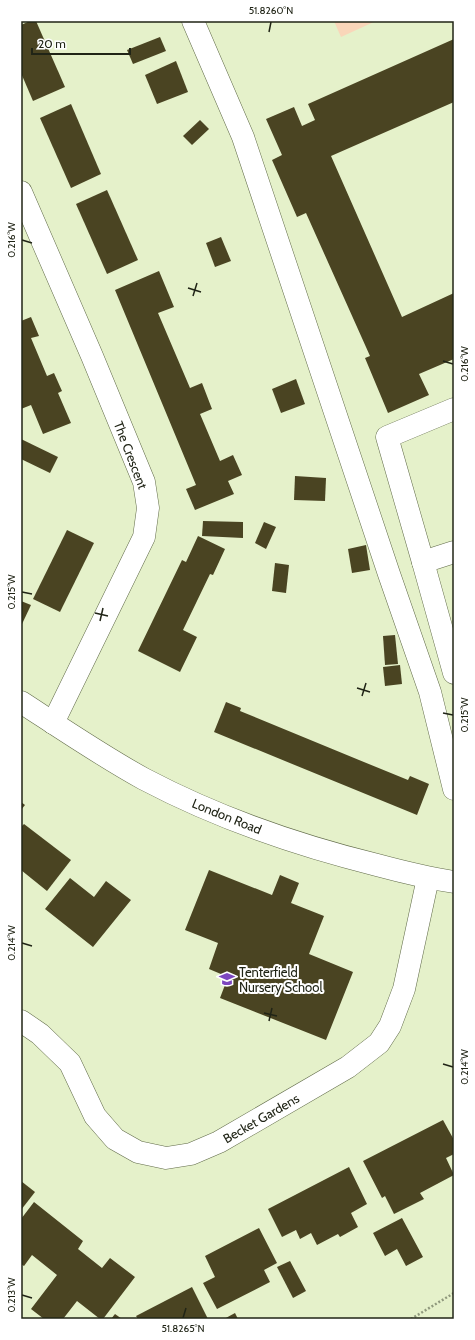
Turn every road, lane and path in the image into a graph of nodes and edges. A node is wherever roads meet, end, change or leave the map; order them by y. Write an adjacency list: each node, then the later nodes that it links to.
1 (193, 21): 9 (street)
2 (23, 202): 8 (street, The Crescent)
3 (454, 409): 5 (street)
4 (454, 552): 5 (street)
5 (423, 562): 6 (street)
6 (454, 673)
7 (21, 702): 8 (street, London Road)
8 (53, 723): 10 (street, London Road)
9 (454, 789)
10 (428, 878): 11 (street, London Road); 12 (street, Becket Gardens)
11 (454, 882)
12 (21, 1021)
13 (454, 1293): 14 (path)
14 (411, 1319)

